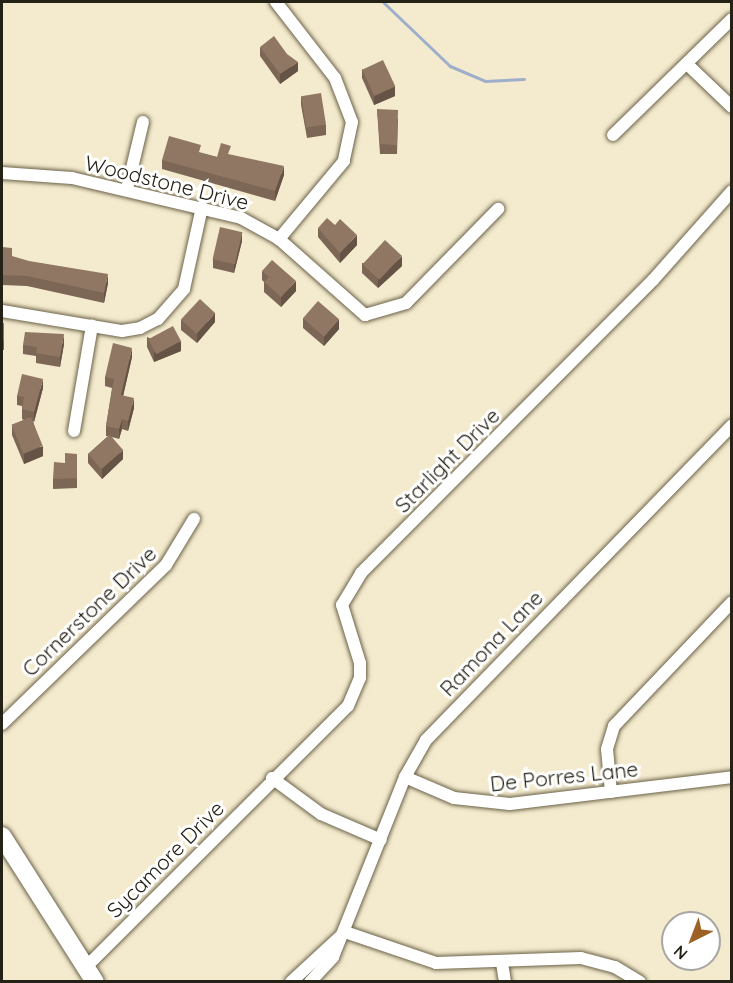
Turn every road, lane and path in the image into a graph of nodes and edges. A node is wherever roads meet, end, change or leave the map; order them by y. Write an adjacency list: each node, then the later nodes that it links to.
1 (276, 2): 12 (street)
2 (732, 19): 3 (street)
3 (687, 64): 4 (street); 6 (street)
4 (732, 107)
5 (142, 122): 8 (street)
6 (613, 135)
7 (2, 173): 8 (street, Woodstone Drive)
8 (127, 189): 10 (street, Woodstone Drive)
9 (732, 191): 22 (street, Starlight Drive)
10 (202, 207): 12 (street, Woodstone Drive); 14 (street)
11 (498, 209): 12 (street, Woodstone Drive)
12 (279, 239)
13 (2, 311): 14 (street)
14 (92, 326): 16 (street)
15 (732, 425): 20 (street, Ramona Lane)
16 (74, 431)
17 (194, 519): 19 (street, Cornerstone Drive)
18 (732, 602): 23 (street)
19 (2, 724)
20 (405, 777): 23 (street, De Porres Lane); 25 (street, Ramona Lane)
21 (732, 777): 23 (street, De Porres Lane)
22 (272, 778): 25 (street); 28 (street, Sycamore Drive)
23 (610, 792)
24 (2, 836): 28 (main road)
25 (381, 840): 26 (street, Ramona Lane)
26 (345, 932): 27 (street); 29 (street, Ramona Lane); 30 (street, Ramona Lane)
27 (502, 963): 31 (street); 32 (street)
28 (91, 974)
29 (295, 977): 30 (street)
30 (310, 981)
31 (505, 981)
32 (640, 981)

